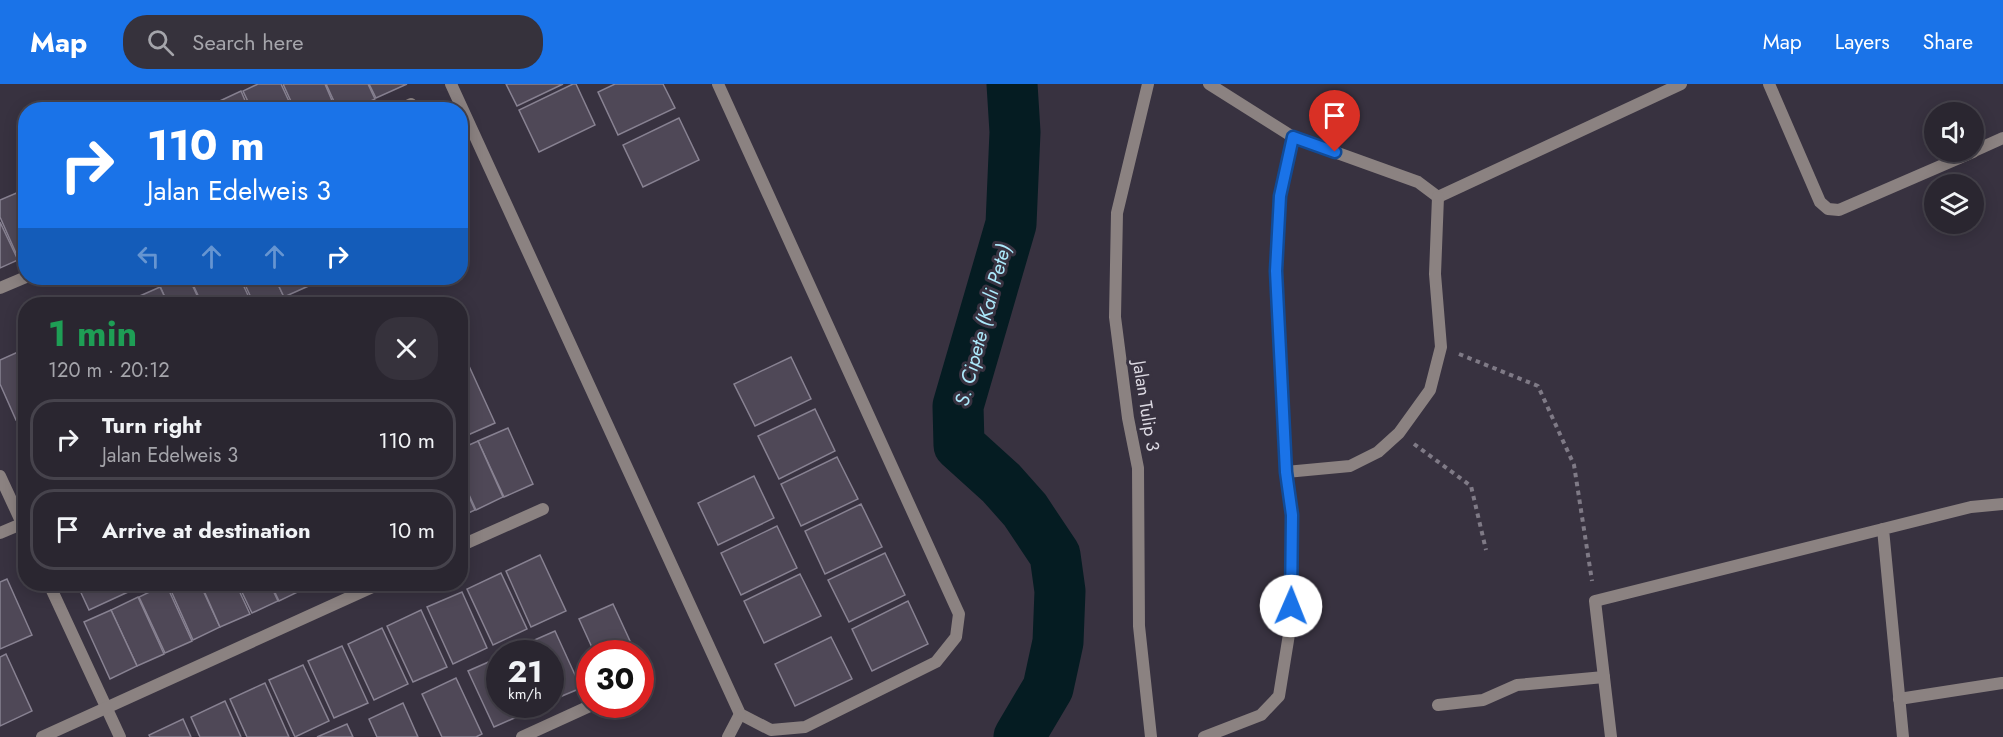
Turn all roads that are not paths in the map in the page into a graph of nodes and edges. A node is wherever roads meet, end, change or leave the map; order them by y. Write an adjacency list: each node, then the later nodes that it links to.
1 (451, 84): 7 (street)
2 (718, 84): 33 (street)
3 (1148, 84): 38 (street, Jalan Tulip 3)
4 (1209, 84): 9 (street)
5 (1681, 84): 13 (street)
6 (1769, 84): 12 (street)
7 (459, 102)
8 (468, 121): 33 (street)
9 (1293, 137): 13 (street); 16 (street)
10 (2003, 138): 11 (street)
11 (1984, 146)
12 (1948, 162)
13 (1438, 197): 16 (street)
14 (18, 280): 15 (street)
15 (0, 288)
16 (1286, 472): 39 (street)
17 (0, 476): 20 (street)
18 (2003, 504): 22 (street)
19 (543, 509): 24 (street)
20 (18, 514)
21 (18, 528): 23 (street)
22 (1883, 529): 27 (street); 29 (street)
23 (0, 533)
24 (468, 542)
25 (52, 591): 31 (street)
26 (364, 591): 31 (street)
27 (1604, 677): 30 (street); 40 (street)
28 (2002, 683): 29 (street)
29 (1899, 699): 41 (street)
30 (1438, 705)
31 (106, 708): 34 (street); 35 (street)
32 (576, 712): 36 (street)
33 (740, 714): 37 (street)
34 (42, 737)
35 (120, 737)
36 (522, 737)
37 (728, 737)
38 (1152, 737)
39 (1204, 737)
40 (1611, 737)
41 (1903, 737)

